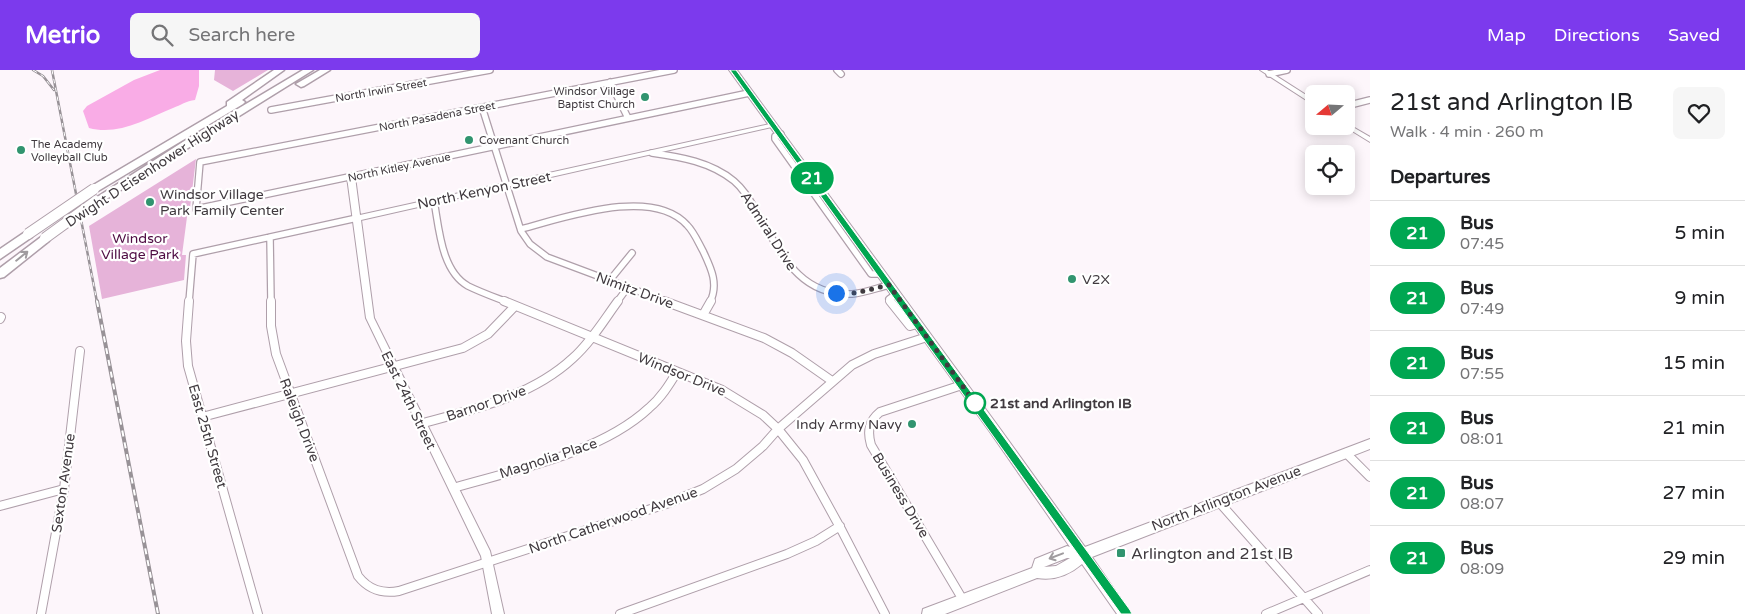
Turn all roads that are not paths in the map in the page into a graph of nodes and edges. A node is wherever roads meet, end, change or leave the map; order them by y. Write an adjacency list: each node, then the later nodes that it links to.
1 (280, 70): 20 (highway)
2 (294, 70): 20 (highway, Dwight D Eisenhower Highway)
3 (309, 70): 28 (highway, Dwight D Eisenhower Highway)
4 (326, 70): 28 (highway)
5 (490, 70): 10 (street, North Irwin Street)
6 (674, 70): 12 (street, North Pasadena Street)
7 (733, 70): 13 (main road)
8 (1263, 70): 11 (street)
9 (1287, 70): 11 (street)
10 (471, 72): 18 (street, North Irwin Street)
11 (1269, 74): 14 (street)
12 (611, 84): 17 (street, North Pasadena Street); 19 (street)
13 (749, 92): 19 (street, North Kitley Avenue); 21 (main road)
14 (1305, 97)
15 (1370, 100): 16 (street)
16 (1355, 104)
17 (482, 108): 24 (street, Nimitz Drive); 30 (street, North Pasadena Street)
18 (271, 110)
19 (628, 118): 24 (street, North Kitley Avenue)
20 (204, 123): 36 (highway, Dwight D Eisenhower Highway, bridge)
21 (774, 125): 25 (street, North Kenyon Street); 39 (main road)
22 (1355, 131): 23 (street)
23 (1370, 140)
24 (495, 147): 26 (street, North Kitley Avenue); 27 (street, Nimitz Drive)
25 (652, 153): 27 (street, North Kenyon Street); 39 (street, Admiral Drive)
26 (352, 176): 30 (street, North Kitley Avenue); 31 (street, East 24th Street)
27 (507, 185): 29 (street, North Kenyon Street); 32 (street, Nimitz Drive)
28 (121, 186): 37 (highway, Dwight D Eisenhower Highway, one-way to 28, bridge)
29 (434, 201): 31 (street, North Kenyon Street); 41 (street, Windsor Drive)
30 (196, 209)
31 (357, 218): 33 (street, North Kenyon Street); 46 (street, East 24th Street)
32 (521, 229): 38 (street, Nimitz Drive); 42 (street)
33 (270, 238): 35 (street, North Kenyon Street); 50 (street, Raleigh Drive)
34 (632, 253): 38 (street)
35 (193, 254): 51 (street, East 25th Street)
36 (0, 256)
37 (0, 274)
38 (610, 280): 40 (street, Nimitz Drive)
39 (889, 285): 44 (main road)
40 (628, 287): 42 (street, Nimitz Drive); 43 (street, Barnor Drive)
41 (514, 306): 43 (street, Windsor Drive); 46 (street)
42 (703, 315): 48 (street, Nimitz Drive)
43 (591, 337): 47 (street, Windsor Drive); 52 (street, Barnor Drive)
44 (927, 337): 48 (street, North Catherwood Avenue); 49 (main road)
45 (80, 351): 58 (street, Sexton Avenue)
46 (392, 366): 50 (street); 52 (street, East 24th Street)
47 (677, 372): 53 (street, Windsor Drive); 57 (street, Magnolia Place)
48 (832, 381): 53 (street, North Catherwood Avenue)
49 (962, 385): 62 (main road); 67 (street, Business Drive)
50 (290, 393): 51 (street); 65 (street, Raleigh Drive)
51 (202, 417): 69 (street, East 25th Street)
52 (420, 424): 57 (street, East 24th Street)
53 (778, 429): 61 (street, Windsor Drive); 63 (street, North Catherwood Avenue)
54 (1370, 444): 55 (main road, North Arlington Avenue)
55 (1346, 453): 56 (street); 59 (main road, North Arlington Avenue)
56 (1370, 477)
57 (453, 488): 63 (street, East 24th Street)
58 (64, 489): 60 (street); 68 (street, Sexton Avenue)
59 (1219, 502): 62 (main road, North Arlington Avenue); 66 (street)
60 (0, 506)
61 (840, 526): 71 (street); 72 (street, Windsor Drive)
62 (1083, 554): 67 (main road, North Arlington Avenue); 74 (main road)
63 (487, 562): 65 (street, North Catherwood Avenue); 70 (street, East 24th Street)
64 (1370, 570): 66 (street)
65 (374, 590)
66 (1304, 598): 75 (street); 76 (street)
67 (963, 600): 73 (main road, North Arlington Avenue)
68 (41, 614)
69 (258, 614)
70 (498, 614)
71 (620, 614)
72 (885, 614)
73 (928, 614)
74 (1125, 614)
75 (1266, 614)
76 (1318, 614)

